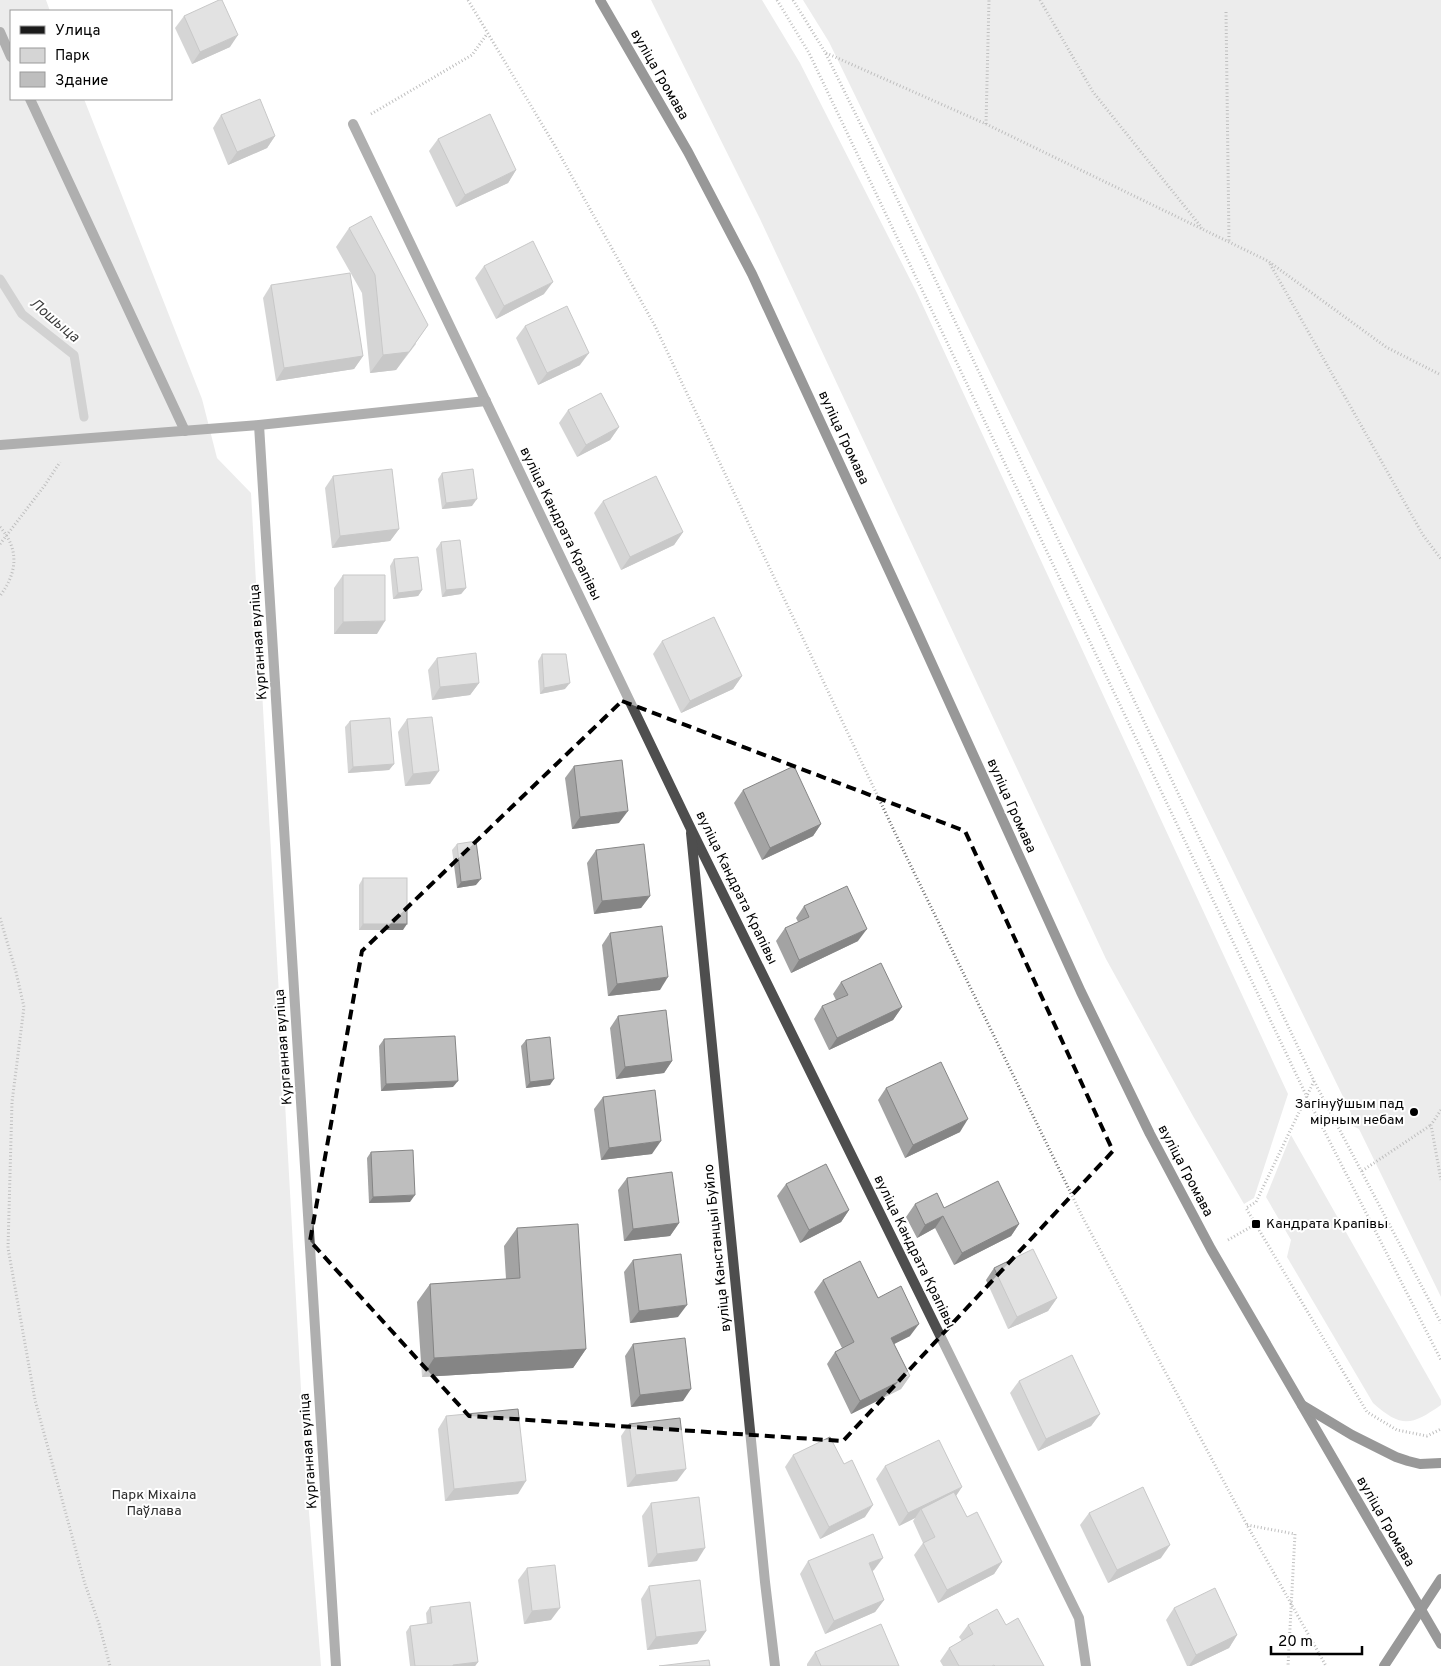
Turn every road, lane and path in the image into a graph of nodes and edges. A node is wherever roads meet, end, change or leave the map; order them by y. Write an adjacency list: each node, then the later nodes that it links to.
1 (468, 0): 9 (path)
2 (600, 0): 38 (main road, вуліца Громава)
3 (777, 0): 32 (path)
4 (793, 0): 10 (path)
5 (989, 0): 14 (path)
6 (1040, 0): 15 (path)
7 (1226, 12): 16 (path)
8 (0, 32): 11 (street)
9 (487, 34): 13 (path); 44 (path)
10 (824, 52): 14 (path); 31 (path)
11 (10, 55)
12 (30, 100): 21 (street)
13 (354, 124): 19 (street, вуліца Кандрата Крапівы)
14 (986, 124): 15 (path)
15 (1203, 228): 16 (path)
16 (1229, 242): 17 (path)
17 (1268, 262): 18 (path); 27 (path)
18 (1441, 375)
19 (486, 401): 20 (street); 29 (street, вуліца Кандрата Крапівы)
20 (259, 425): 21 (street); 50 (street, Курганная вуліца)
21 (184, 431): 22 (street)
22 (64, 440): 23 (street); 25 (path)
23 (0, 445)
24 (0, 527): 25 (path)
25 (7, 535): 26 (path); 28 (path)
26 (0, 544)
27 (1441, 559)
28 (0, 596)
29 (690, 827): 51 (street, вуліца Канстанцыі Буйло); 52 (street, вуліца Кандрата Крапівы)
30 (0, 918): 49 (path)
31 (1314, 1081): 32 (path); 35 (path)
32 (1307, 1097): 37 (path); 40 (path)
33 (1441, 1110): 34 (path)
34 (1431, 1125): 35 (path); 36 (path)
35 (1362, 1171): 39 (path)
36 (1441, 1180)
37 (1256, 1224): 38 (path); 42 (path)
38 (1211, 1249): 41 (main road, вуліца Громава)
39 (1441, 1323)
40 (1441, 1360)
41 (1301, 1404): 43 (main road); 47 (main road, вуліца Громава)
42 (1441, 1429)
43 (1441, 1463)
44 (1247, 1525): 46 (path); 46 (path)
45 (1441, 1579): 47 (main road)
46 (1292, 1602): 53 (path); 54 (path)
47 (1421, 1611): 48 (main road, вуліца Громава); 55 (main road)
48 (1441, 1644)
49 (110, 1666)
50 (336, 1666)
51 (775, 1666)
52 (1086, 1666)
53 (1288, 1666)
54 (1326, 1666)
55 (1384, 1666)

